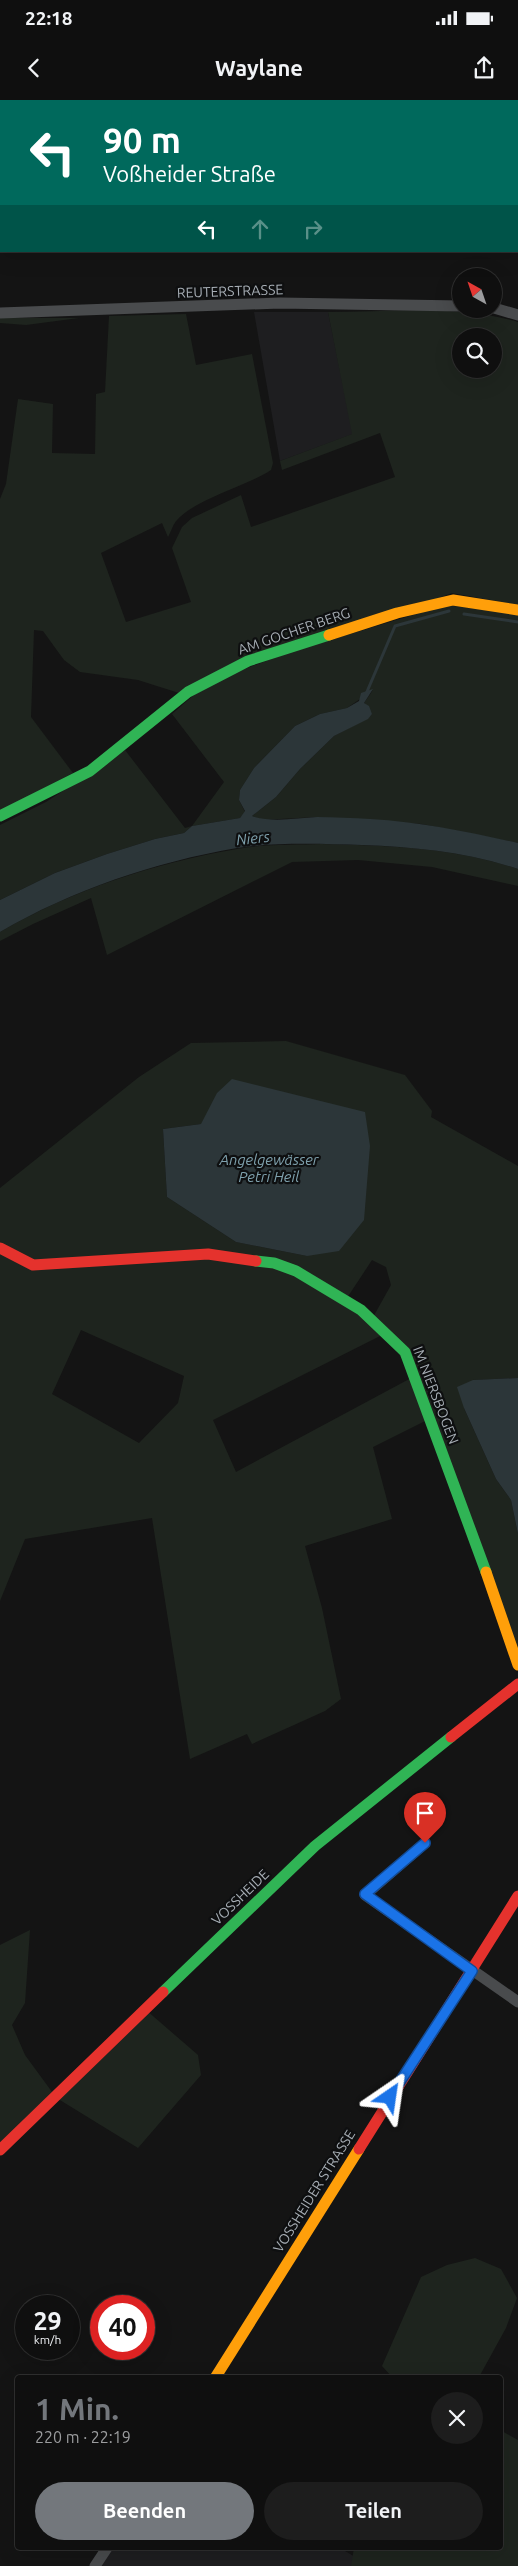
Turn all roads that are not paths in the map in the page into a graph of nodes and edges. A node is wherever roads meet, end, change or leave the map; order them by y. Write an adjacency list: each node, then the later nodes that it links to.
1 (452, 306): 3 (street, REUTERSTRASSE)
2 (502, 310): 4 (street)
3 (0, 313)
4 (518, 315)
5 (518, 610): 6 (street, AM GOCHER BERG)
6 (0, 816)
7 (0, 1248): 8 (street, IM NIERSBOGEN)
8 (518, 1665)
9 (518, 1684): 14 (street, VOSSHEIDE)
10 (425, 1843): 12 (street)
11 (518, 1896): 12 (street, VOSSHEIDER STRASSE)
12 (472, 1971): 13 (street); 15 (street, VOSSHEIDER STRASSE)
13 (518, 2002)
14 (0, 2150)
15 (217, 2375)
16 (106, 2550): 17 (street)
17 (95, 2566)

